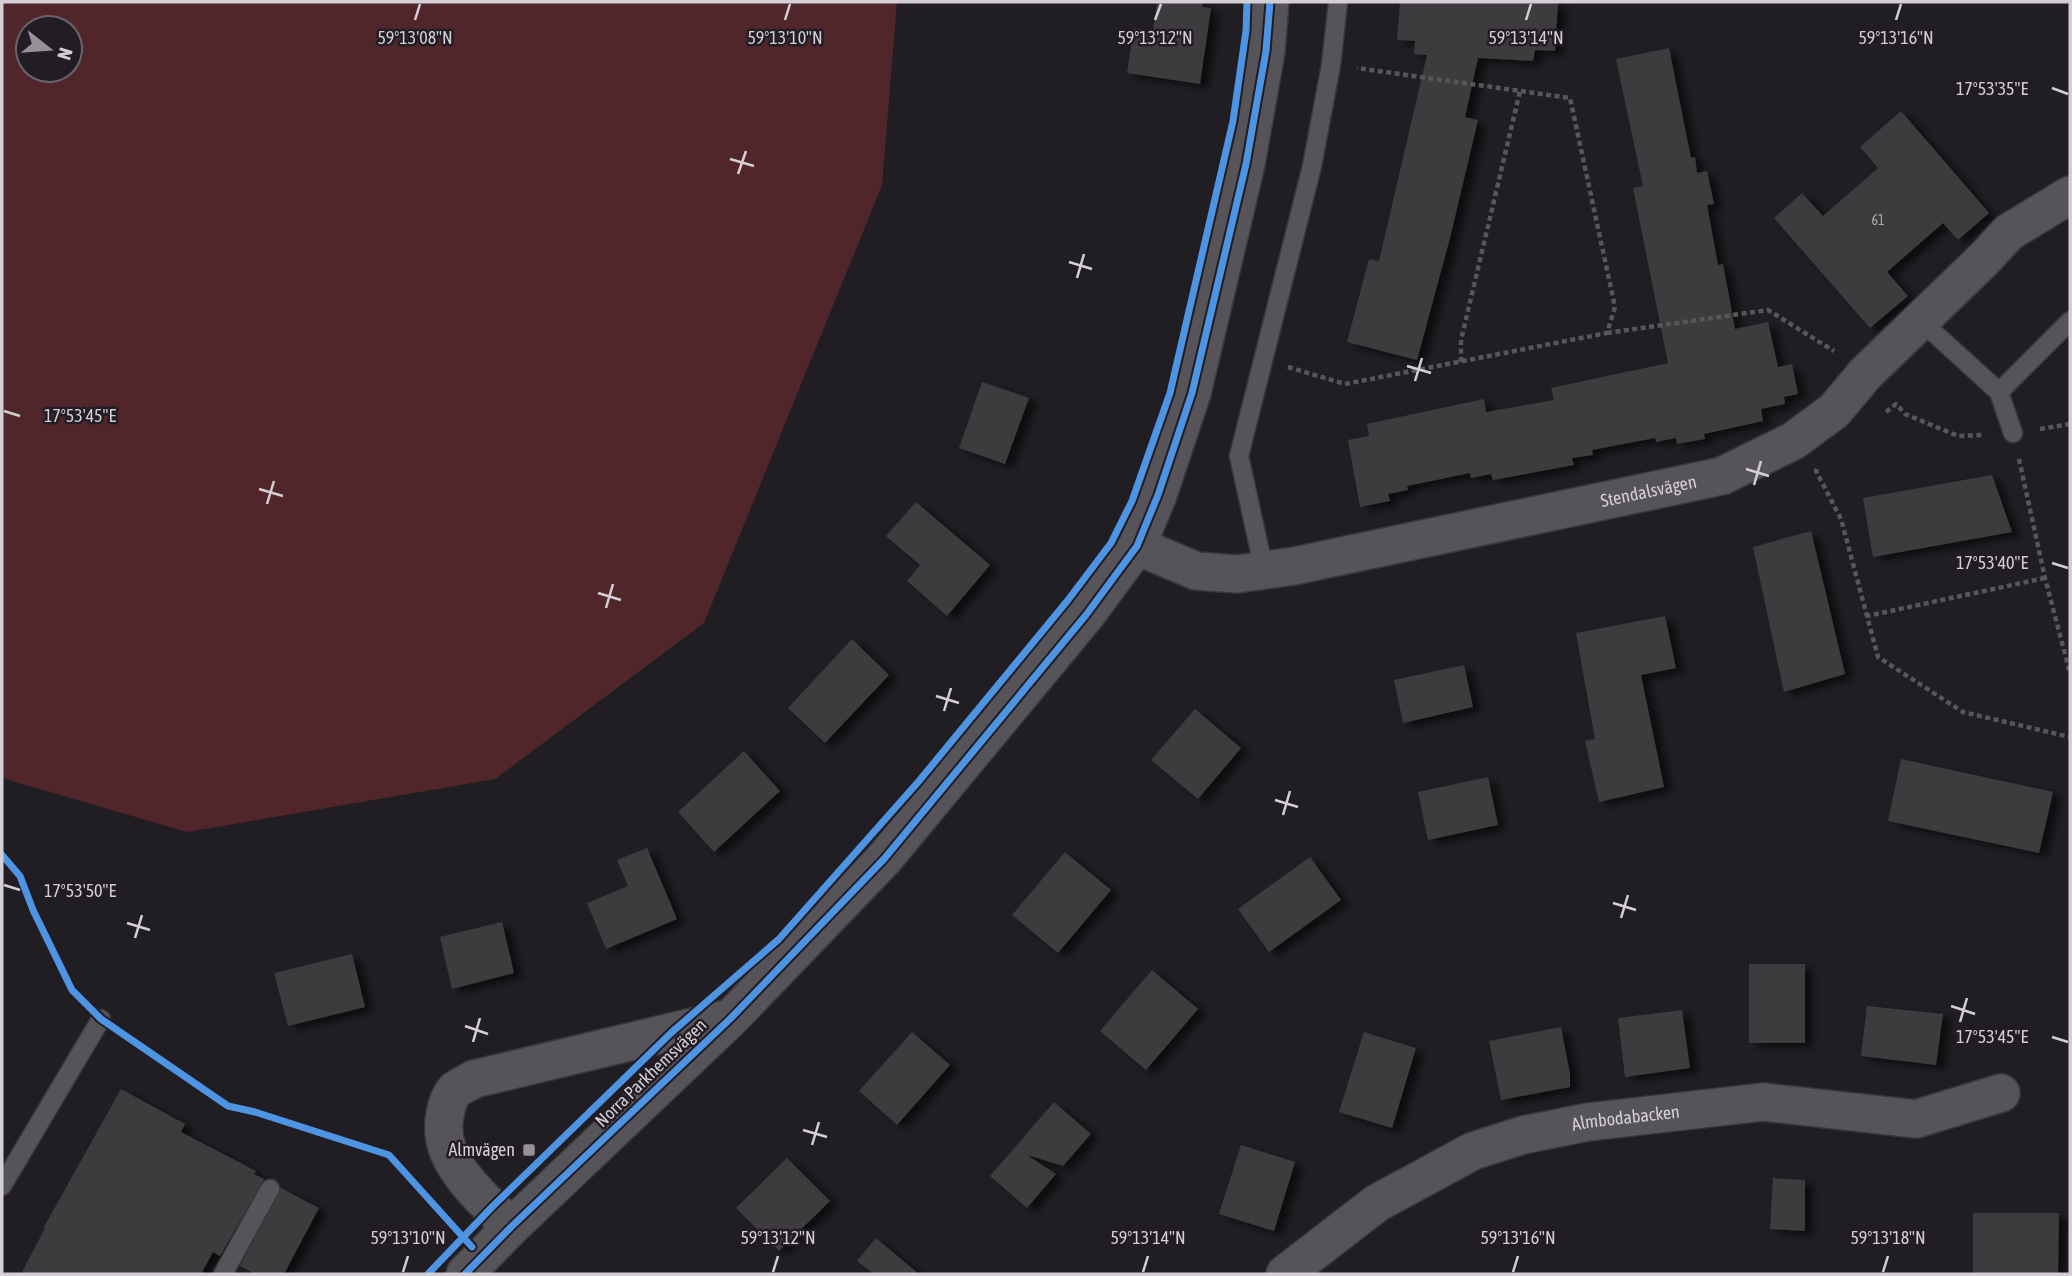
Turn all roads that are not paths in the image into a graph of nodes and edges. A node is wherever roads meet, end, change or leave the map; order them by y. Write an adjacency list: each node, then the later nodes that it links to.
1 (1270, 2): 8 (street, Norra Parkhemsvägen)
2 (1338, 2): 9 (lane)
3 (2070, 195): 4 (street, Stendalsvägen)
4 (1921, 321): 6 (lane); 9 (street, Stendalsvägen)
5 (2070, 321): 6 (lane)
6 (1998, 392): 7 (lane)
7 (2013, 433)
8 (1137, 546): 9 (street, Stendalsvägen); 10 (street, Norra Parkhemsvägen)
9 (1264, 570)
10 (731, 1018): 15 (street, Norra Parkhemsvägen); 15 (street, Norra Parkhemsvägen)
11 (101, 1019): 13 (lane)
12 (2001, 1093): 18 (street, Almbodabacken)
13 (2, 1186)
14 (270, 1189): 16 (lane)
15 (511, 1227): 17 (street, Norra Parkhemsvägen)
16 (223, 1274)
17 (465, 1274)
18 (1286, 1274)

